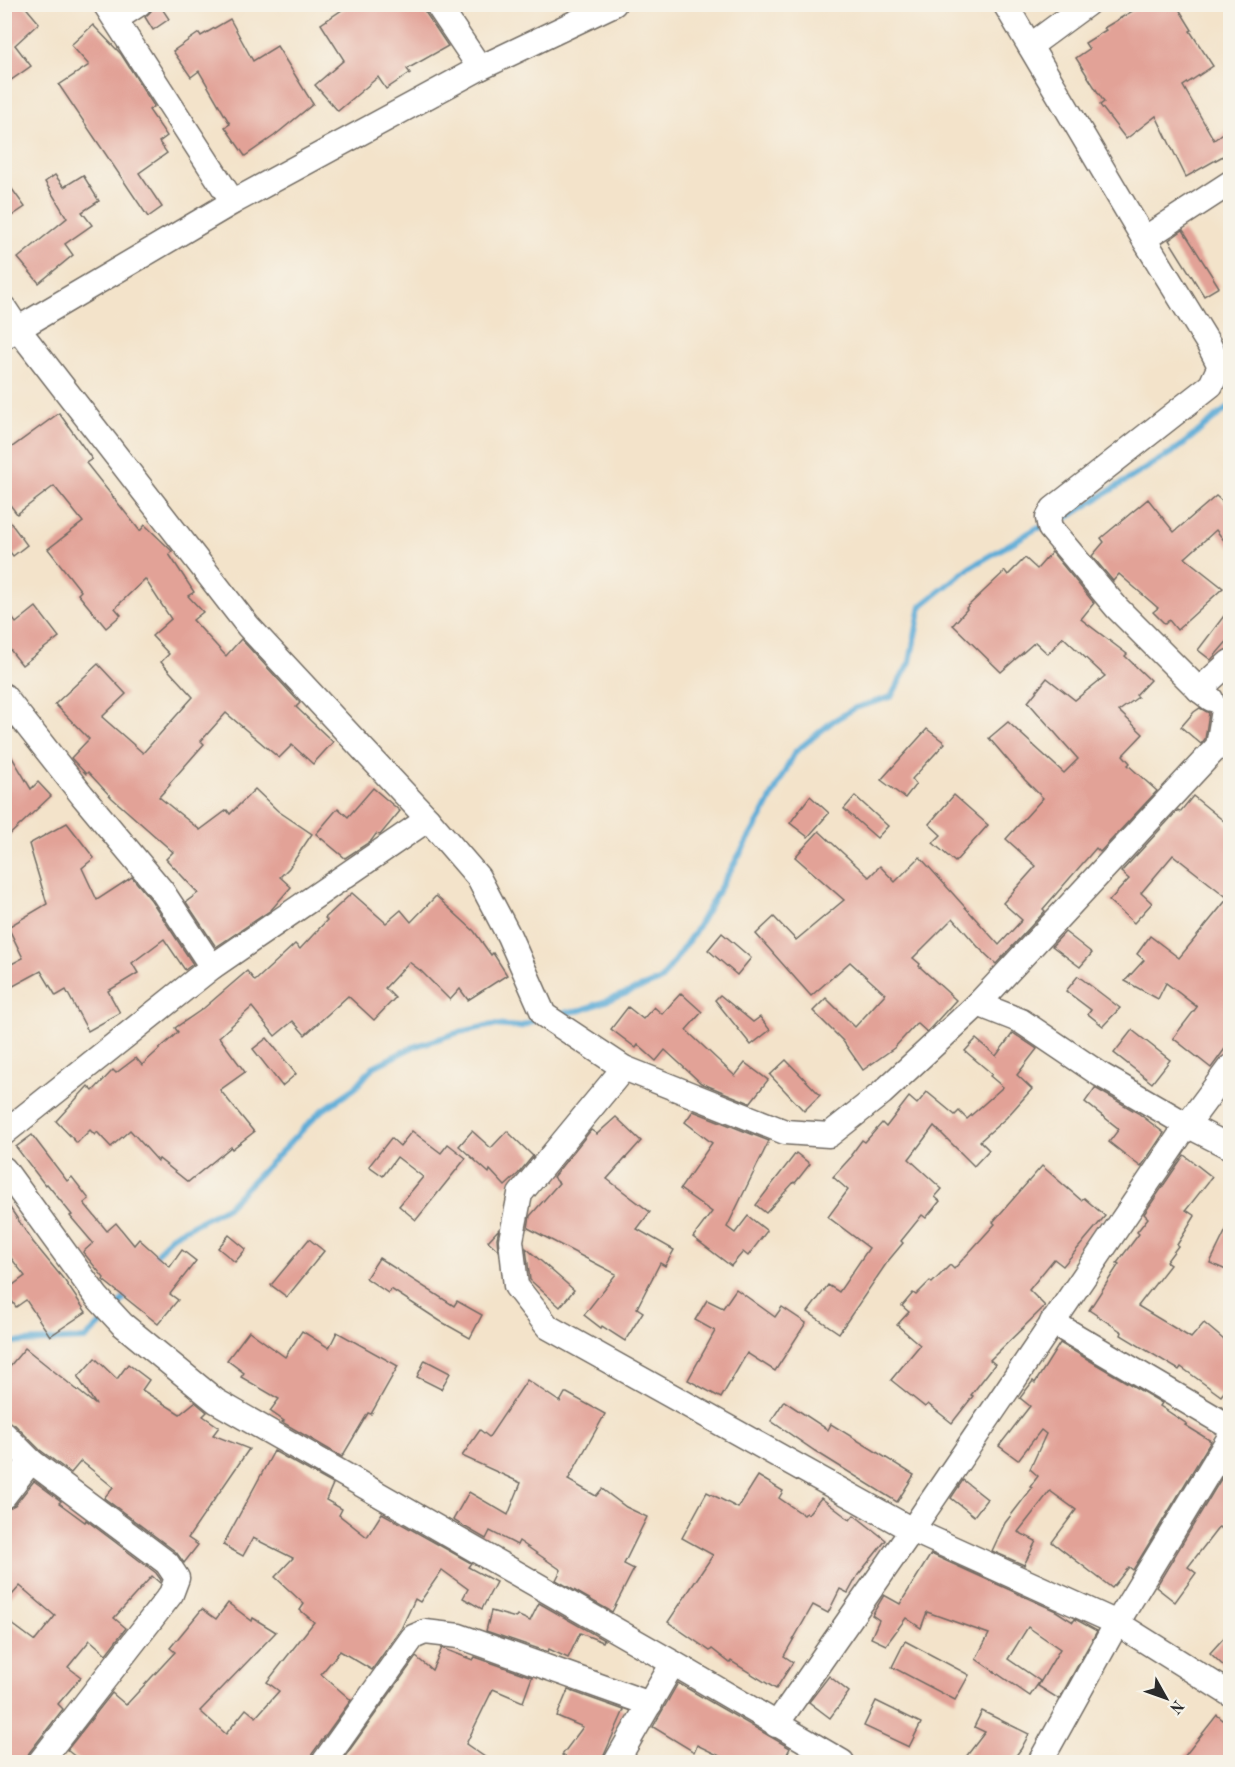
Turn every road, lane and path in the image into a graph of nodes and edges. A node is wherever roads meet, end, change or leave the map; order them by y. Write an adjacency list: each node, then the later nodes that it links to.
1 (139, 4): 6 (street)
2 (437, 4): 8 (street)
3 (614, 4): 8 (street)
4 (1005, 4): 7 (street)
5 (1087, 4): 7 (street)
6 (110, 12): 10 (street)
7 (1030, 46): 11 (street)
8 (480, 68): 10 (street)
9 (1230, 183): 11 (street)
10 (233, 202): 13 (street)
11 (1144, 239): 15 (street)
12 (4, 308): 13 (street)
13 (11, 333): 18 (street)
14 (1230, 662): 15 (street)
15 (1199, 690): 17 (street)
16 (4, 696): 19 (street)
17 (1227, 713): 20 (street)
18 (428, 819): 19 (street); 22 (street)
19 (212, 967): 24 (street)
20 (978, 1004): 22 (street); 23 (street)
21 (1230, 1067): 23 (street)
22 (624, 1068): 33 (street)
23 (1187, 1125): 25 (street); 27 (street)
24 (4, 1132)
25 (1230, 1147)
26 (4, 1169): 35 (street)
27 (1052, 1322): 28 (street); 33 (street)
28 (1230, 1427)
29 (4, 1434): 31 (street)
30 (1230, 1437): 34 (street)
31 (31, 1461): 32 (street); 39 (street)
32 (4, 1496)
33 (912, 1530): 34 (street); 38 (street)
34 (1117, 1623): 36 (street); 43 (street)
35 (673, 1663): 37 (street); 38 (street)
36 (1230, 1694)
37 (650, 1704): 40 (street); 41 (street)
38 (776, 1725): 42 (street)
39 (40, 1762)
40 (324, 1762)
41 (616, 1762)
42 (842, 1762)
43 (1040, 1762)

